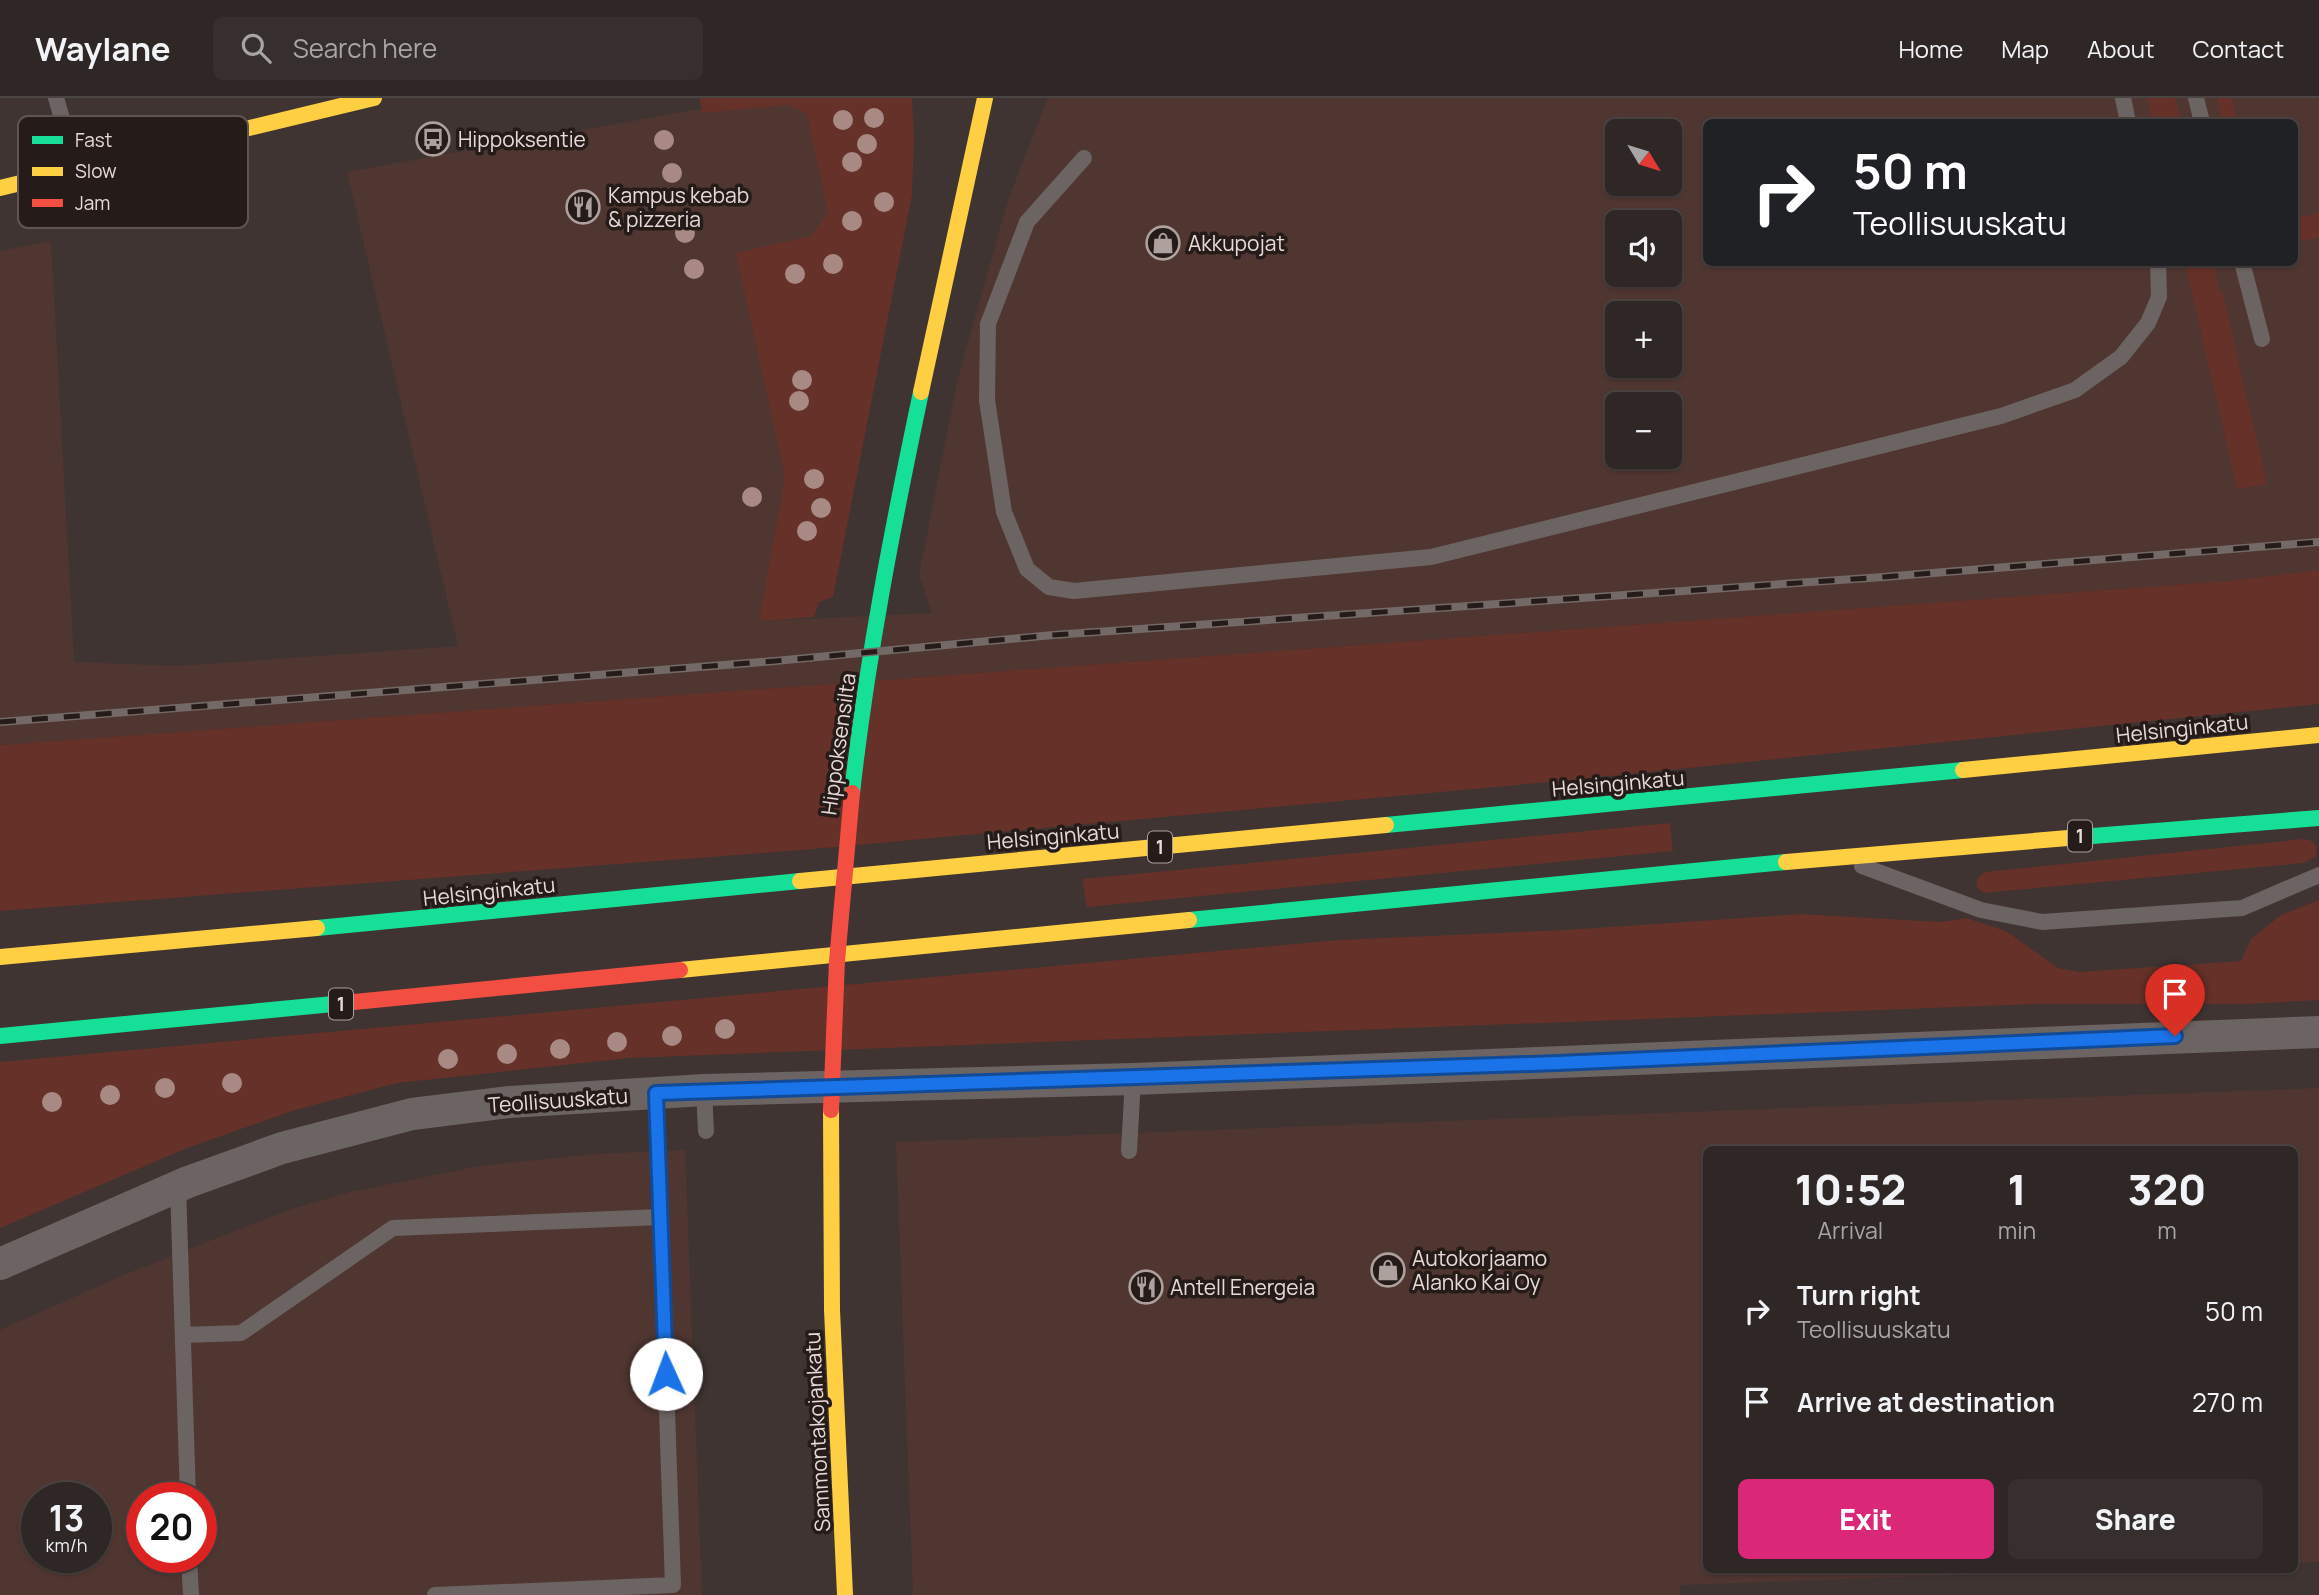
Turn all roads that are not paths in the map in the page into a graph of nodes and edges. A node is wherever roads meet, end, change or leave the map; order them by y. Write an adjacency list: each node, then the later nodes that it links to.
1 (56, 98): 6 (lane)
2 (374, 98): 9 (main road)
3 (985, 98): 31 (main road, Hippoksensilta)
4 (2123, 98): 7 (lane)
5 (2196, 98): 8 (lane)
6 (61, 116)
7 (2127, 119)
8 (2201, 119)
9 (248, 129)
10 (1084, 158): 13 (lane)
11 (18, 184): 12 (main road)
12 (0, 188)
13 (2158, 266)
14 (2243, 266): 15 (lane)
15 (2262, 340)
16 (2319, 735): 20 (main road, Helsinginkatu / 1)
17 (2319, 818): 18 (main road, 1)
18 (1840, 858): 19 (lane); 22 (main road, 1)
19 (2319, 875)
20 (0, 957)
21 (2319, 1032): 23 (street, Teollisuuskatu)
22 (0, 1036)
23 (1133, 1079): 24 (street, Teollisuuskatu); 27 (lane)
24 (704, 1090): 25 (street, Teollisuuskatu); 26 (lane)
25 (656, 1093): 28 (street, Teollisuuskatu); 29 (lane)
26 (706, 1131)
27 (1129, 1151)
28 (178, 1186): 30 (street, Teollisuuskatu); 32 (lane)
29 (661, 1217): 32 (lane); 36 (lane)
30 (0, 1264)
31 (830, 1268): 37 (main road, Sammontakojankatu)
32 (183, 1335): 33 (lane)
33 (187, 1482)
34 (190, 1573): 35 (lane)
35 (191, 1595)
36 (435, 1595)
37 (845, 1595)

